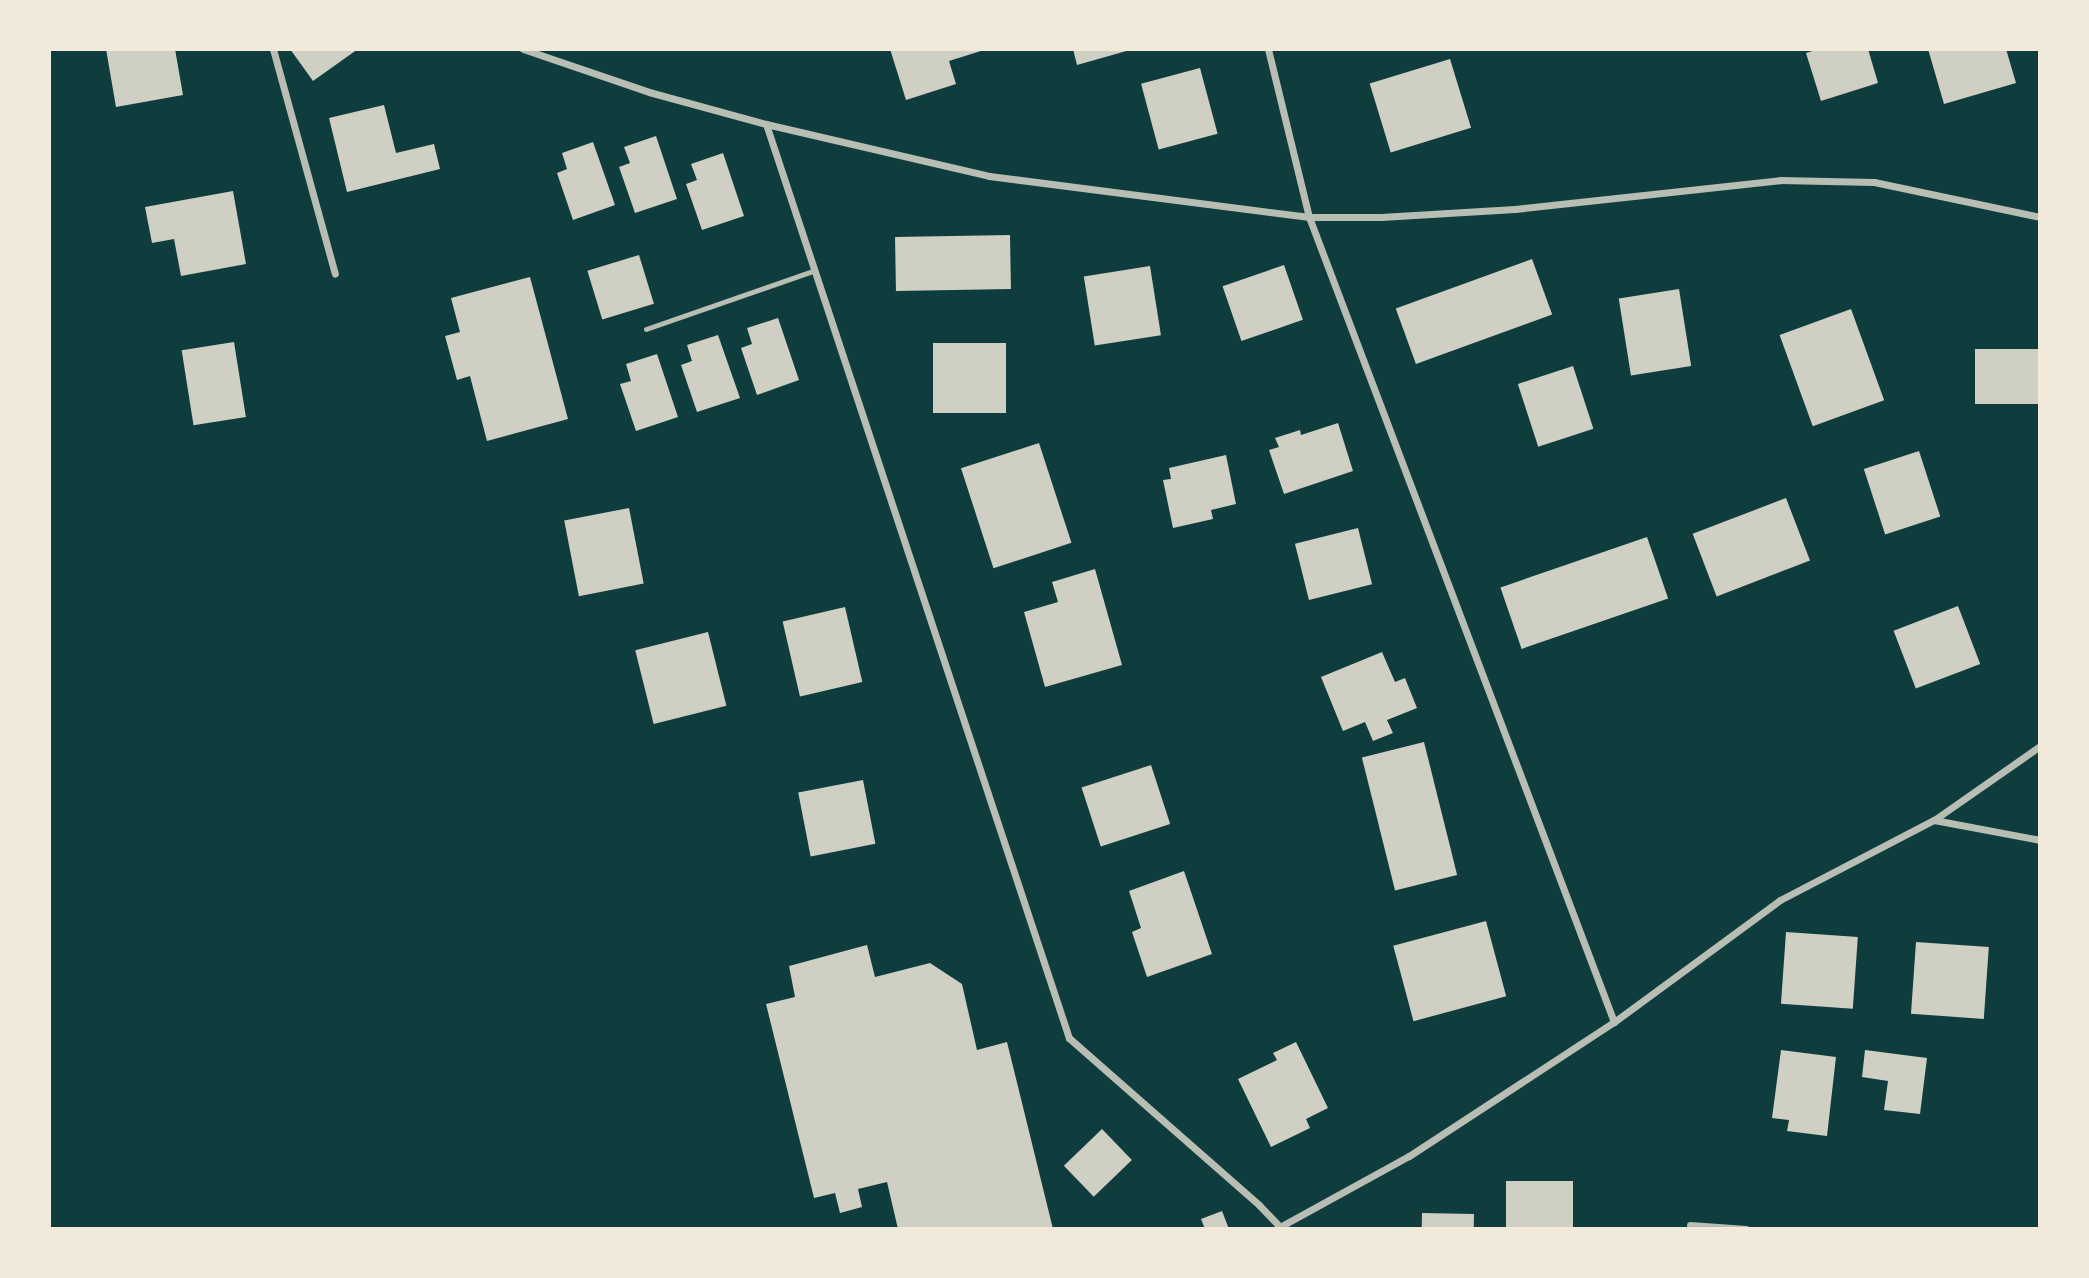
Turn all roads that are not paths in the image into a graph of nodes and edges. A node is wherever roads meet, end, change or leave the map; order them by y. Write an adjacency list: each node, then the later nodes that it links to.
1 (273, 49): 8 (street)
2 (523, 49): 4 (street)
3 (1268, 49): 5 (street)
4 (766, 124): 5 (street); 7 (street)
5 (1309, 217): 6 (street); 13 (street)
6 (2040, 217)
7 (813, 271): 9 (lane); 15 (street)
8 (335, 274)
9 (646, 329)
10 (2040, 746): 11 (street)
11 (1934, 820): 12 (street); 13 (street)
12 (2040, 840)
13 (1614, 1021): 15 (street)
14 (1690, 1225): 16 (street)
15 (1277, 1228)
16 (1746, 1229)

